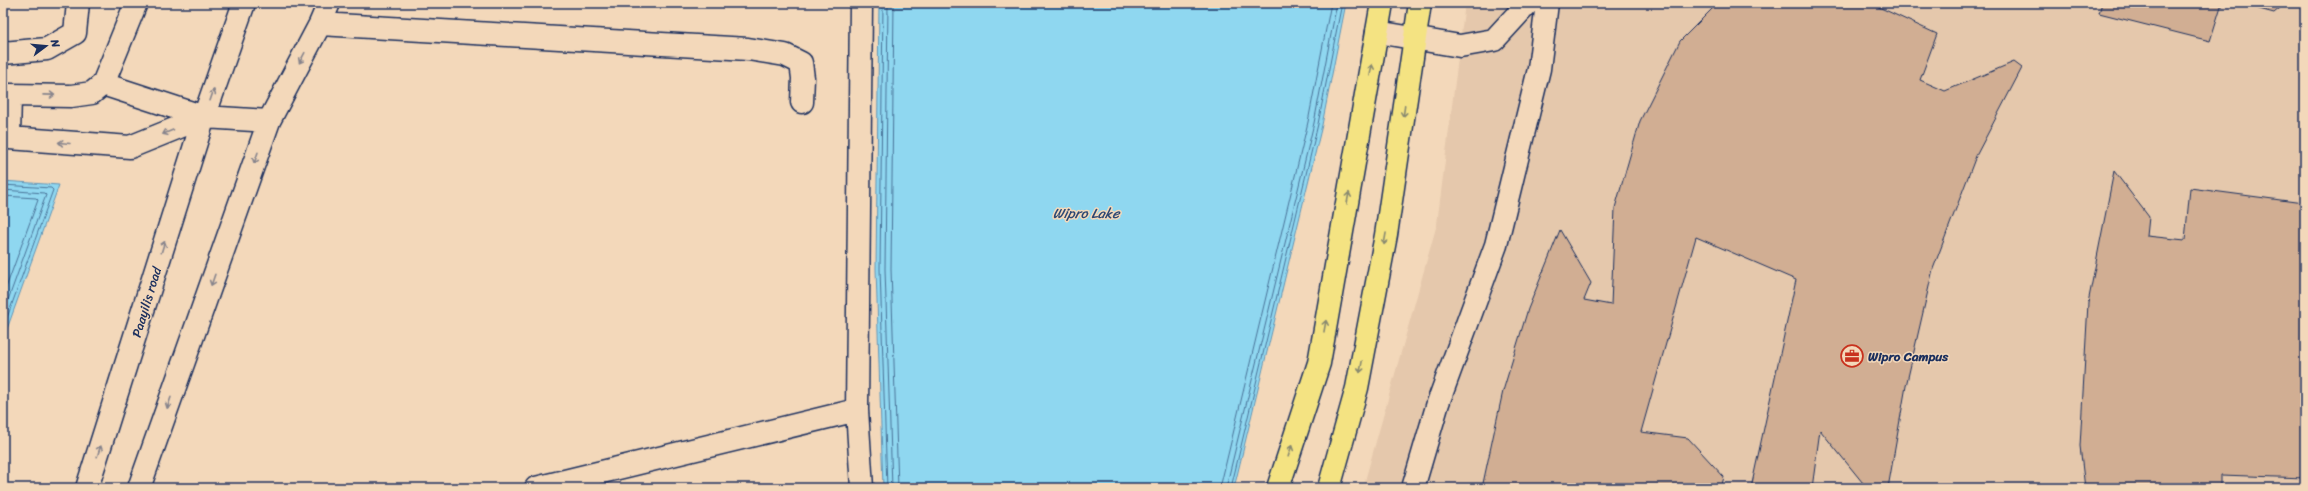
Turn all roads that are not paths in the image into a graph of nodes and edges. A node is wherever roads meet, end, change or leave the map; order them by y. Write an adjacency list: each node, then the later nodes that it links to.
1 (78, 3): 13 (street)
2 (136, 3): 14 (street)
3 (244, 3): 16 (street, Paayilis road, one-way to 3)
4 (329, 3): 10 (street)
5 (861, 3): 18 (street)
6 (1382, 3): 11 (main road)
7 (1420, 3): 12 (main road)
8 (1528, 3): 12 (street)
9 (1547, 3): 25 (street)
10 (320, 24): 15 (street); 17 (street, one-way to 17)
11 (1377, 32): 12 (street); 23 (main road, one-way to 11)
12 (1414, 40): 24 (main road, one-way to 24)
13 (3, 53)
14 (102, 84): 16 (street); 16 (street, one-way to 14)
15 (802, 102)
16 (204, 117): 17 (street); 19 (street, Paayilis road, one-way to 16)
17 (269, 121): 20 (street, one-way to 20)
18 (857, 410): 21 (street); 22 (street)
19 (87, 488)
20 (139, 488)
21 (536, 488)
22 (862, 488)
23 (1278, 488)
24 (1329, 488)
25 (1413, 488)

